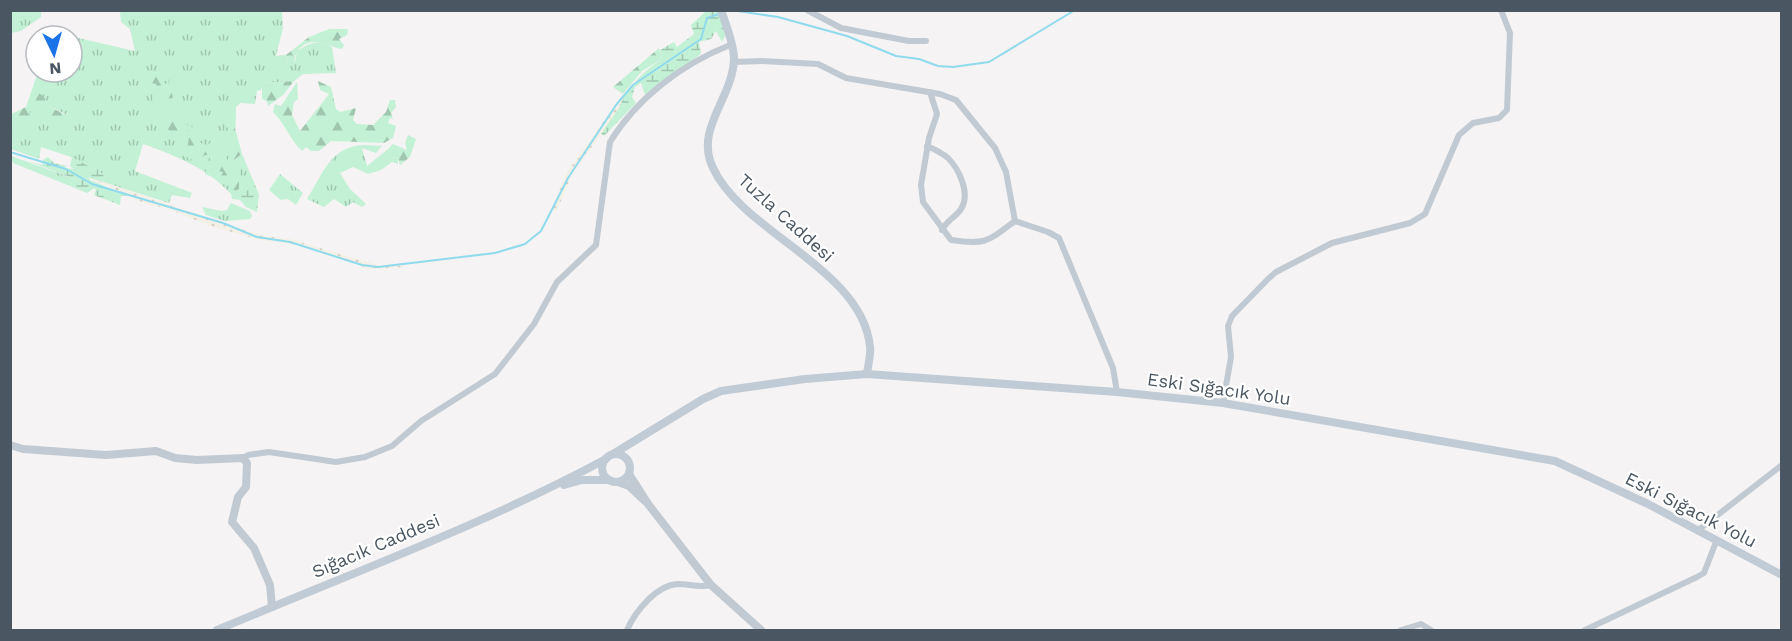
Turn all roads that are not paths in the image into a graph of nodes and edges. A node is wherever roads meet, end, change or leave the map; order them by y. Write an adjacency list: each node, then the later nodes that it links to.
1 (721, 10): 5 (main road, Tuzla Caddesi)
2 (807, 10): 4 (street)
3 (1501, 10): 13 (street)
4 (926, 42)
5 (730, 45): 6 (main road, Tuzla Caddesi); 17 (street)
6 (733, 62): 7 (street); 11 (main road, Tuzla Caddesi)
7 (930, 92): 8 (street); 9 (street)
8 (927, 146): 10 (street); 10 (street)
9 (1015, 221): 10 (street); 12 (street)
10 (942, 230)
11 (867, 374): 12 (main road, Eski Sığacık Yolu); 14 (main road, Eski Sığacık Yolu)
12 (1117, 392): 13 (main road, Eski Sığacık Yolu)
13 (1223, 403): 23 (main road, Eski Sığacık Yolu)
14 (637, 441): 16 (main road, Eski Sığacık Yolu); 19 (main road)
15 (10, 445): 17 (street)
16 (609, 457): 19 (main road); 20 (main road); 21 (main road, Eski Sığacık Yolu)
17 (243, 458): 27 (street)
18 (1782, 465): 23 (street)
19 (630, 470): 20 (main road); 22 (street)
20 (613, 481): 21 (main road); 22 (street)
21 (546, 490): 27 (main road, Sığacık Caddesi)
22 (648, 504): 26 (street)
23 (1697, 531): 24 (main road, Eski Sığacık Yolu)
24 (1716, 542): 25 (main road, Eski Sığacık Yolu); 33 (street)
25 (1782, 575)
26 (711, 585): 29 (street); 30 (street)
27 (272, 607): 28 (main road, Sığacık Caddesi)
28 (217, 630)
29 (627, 630)
30 (761, 630)
31 (1401, 630): 32 (street)
32 (1431, 630)
33 (1585, 630)

